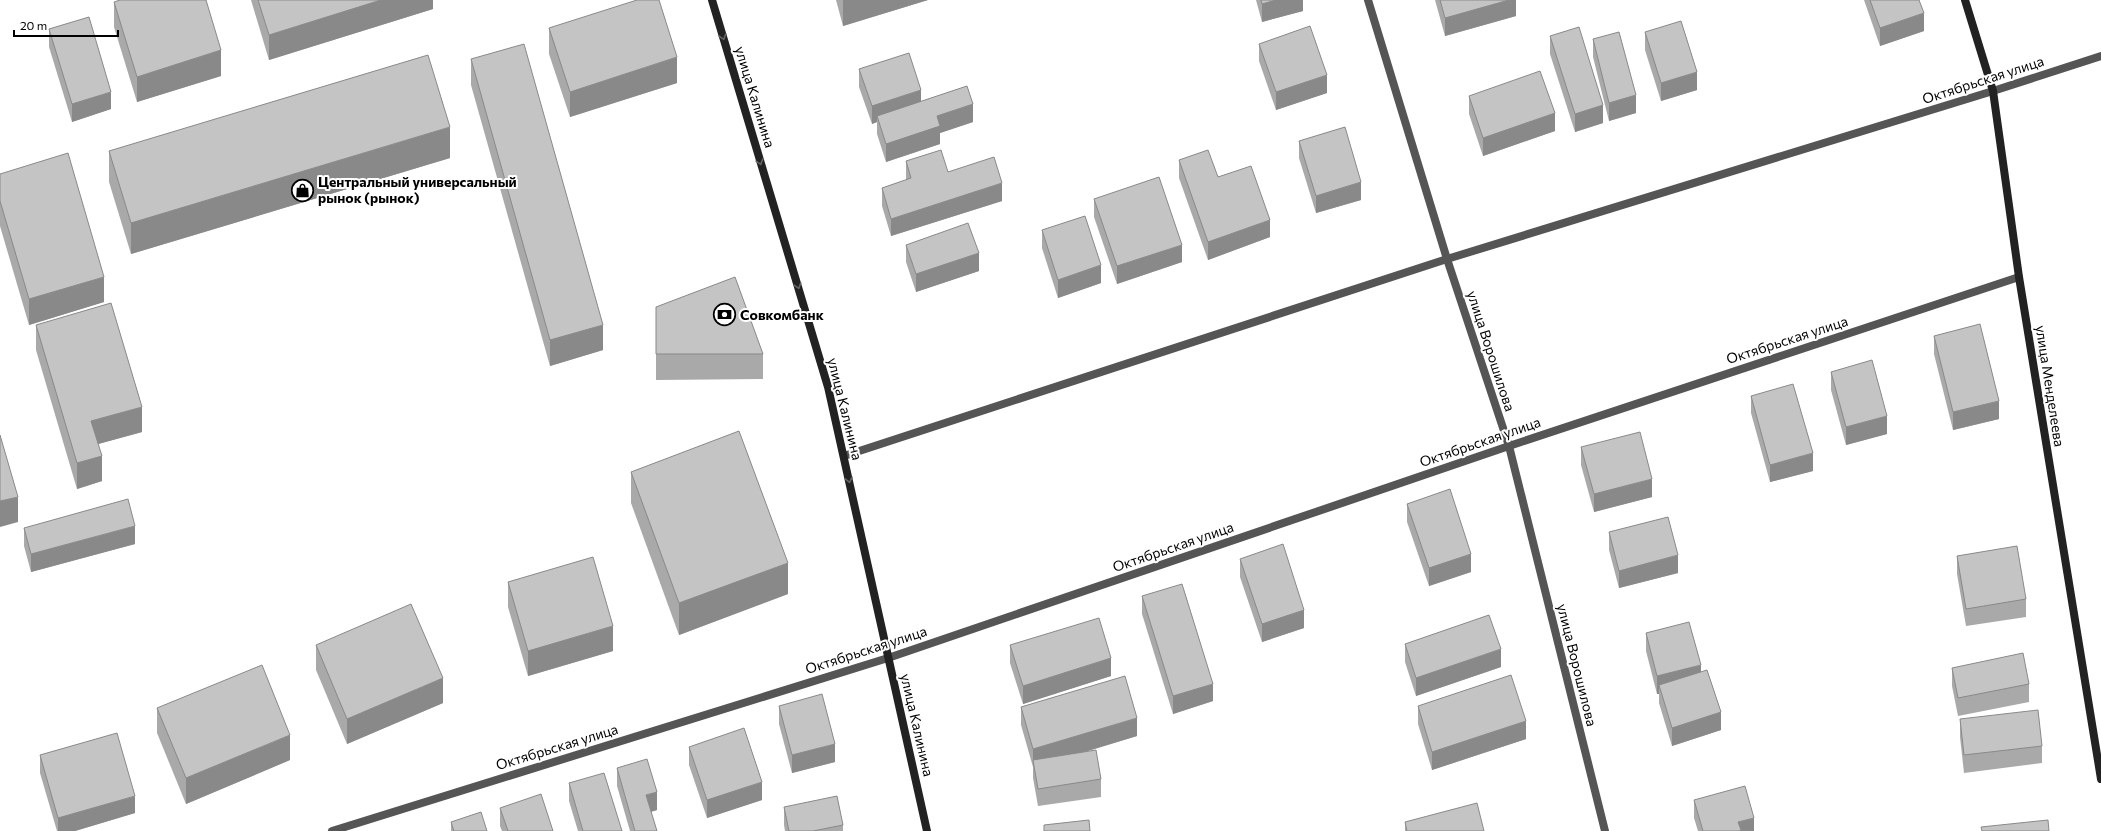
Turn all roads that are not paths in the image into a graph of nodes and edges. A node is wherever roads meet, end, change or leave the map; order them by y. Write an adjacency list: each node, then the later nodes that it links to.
1 (712, 0): 9 (street, улица Калинина, one-way to 9)
2 (1368, 0): 6 (street, улица Ворошилова)
3 (1964, 0): 5 (street, улица Менделеева)
4 (2101, 56): 5 (street, Октябрьская улица)
5 (1993, 91): 6 (street, Октябрьская улица); 7 (street, улица Менделеева)
6 (1446, 259): 8 (street, улица Ворошилова); 9 (street, Октябрьская улица)
7 (2019, 277): 8 (street, Октябрьская улица); 11 (street, улица Менделеева)
8 (1509, 446): 10 (street, Октябрьская улица); 14 (street, улица Ворошилова)
9 (844, 456): 10 (street, улица Калинина, one-way to 10)
10 (888, 658): 12 (street, Октябрьская улица); 13 (street, улица Калинина)
11 (2101, 779)
12 (332, 831)
13 (927, 831)
14 (1605, 831)

